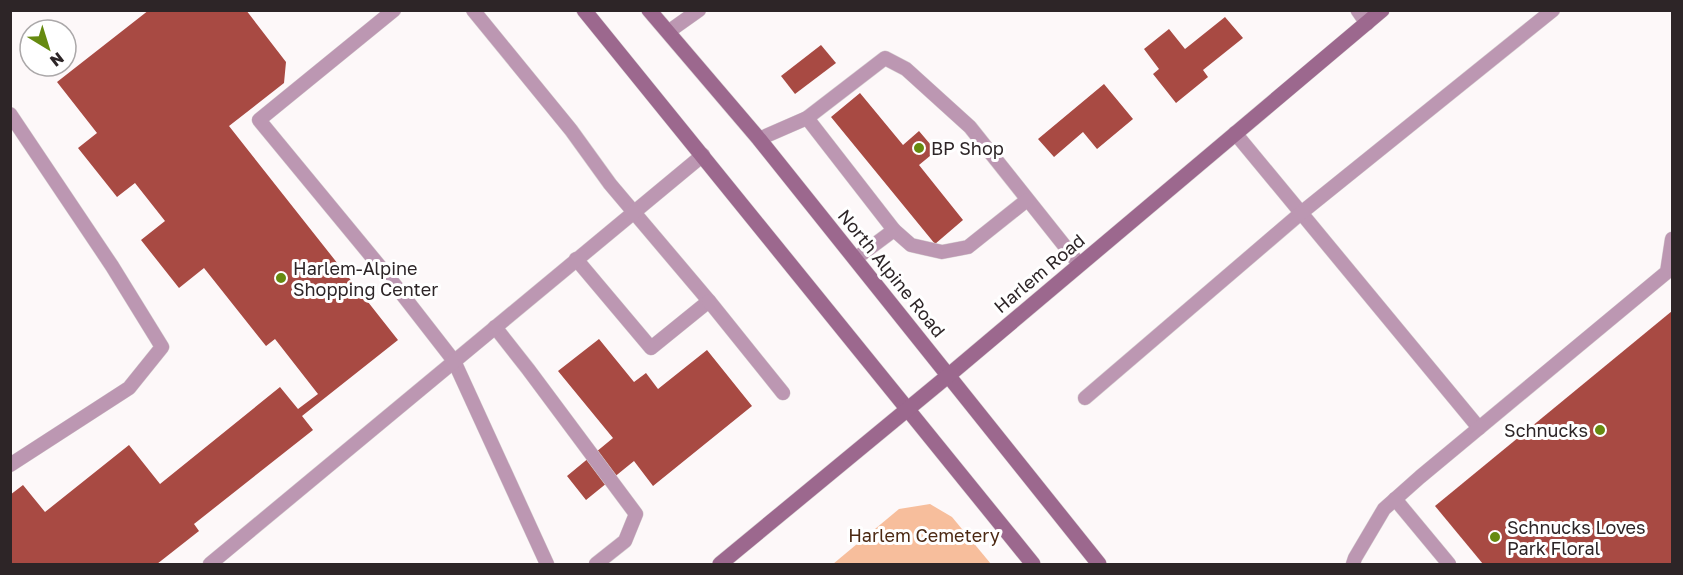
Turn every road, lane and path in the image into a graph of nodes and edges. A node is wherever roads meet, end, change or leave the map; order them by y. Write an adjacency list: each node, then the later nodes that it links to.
1 (394, 10): 25 (lane)
2 (473, 10): 16 (lane)
3 (584, 10): 14 (main road)
4 (649, 10): 9 (main road, North Alpine Road)
5 (699, 10): 9 (lane)
6 (1382, 10): 8 (main road, Harlem Road)
7 (1553, 10): 17 (lane)
8 (1362, 17): 12 (main road, Harlem Road)
9 (668, 32): 13 (main road, North Alpine Road)
10 (10, 114): 31 (lane)
11 (807, 118): 13 (lane); 15 (lane); 18 (lane)
12 (1235, 133): 17 (lane); 22 (main road, Harlem Road)
13 (759, 140): 21 (main road, North Alpine Road)
14 (703, 155): 16 (lane); 29 (main road)
15 (1027, 200): 18 (lane); 22 (lane)
16 (634, 212): 20 (lane); 23 (lane)
17 (1301, 213): 28 (lane); 30 (lane)
18 (894, 230): 21 (lane)
19 (1672, 239): 30 (lane)
20 (576, 259): 23 (lane); 24 (lane)
21 (855, 259): 26 (main road, North Alpine Road)
22 (1079, 264): 26 (main road, Harlem Road)
23 (709, 301): 27 (lane)
24 (495, 327): 25 (lane); 35 (lane)
25 (454, 361): 33 (lane); 34 (lane)
26 (949, 375): 29 (main road, Harlem Road); 38 (main road, North Alpine Road)
27 (783, 393)
28 (1085, 398)
29 (906, 410): 36 (main road, Harlem Road); 37 (main road)
30 (1479, 428): 32 (lane)
31 (10, 465)
32 (1395, 499): 39 (lane); 40 (lane)
33 (210, 564)
34 (547, 564)
35 (596, 564)
36 (720, 564)
37 (1033, 564)
38 (1099, 564)
39 (1353, 564)
40 (1449, 564)

